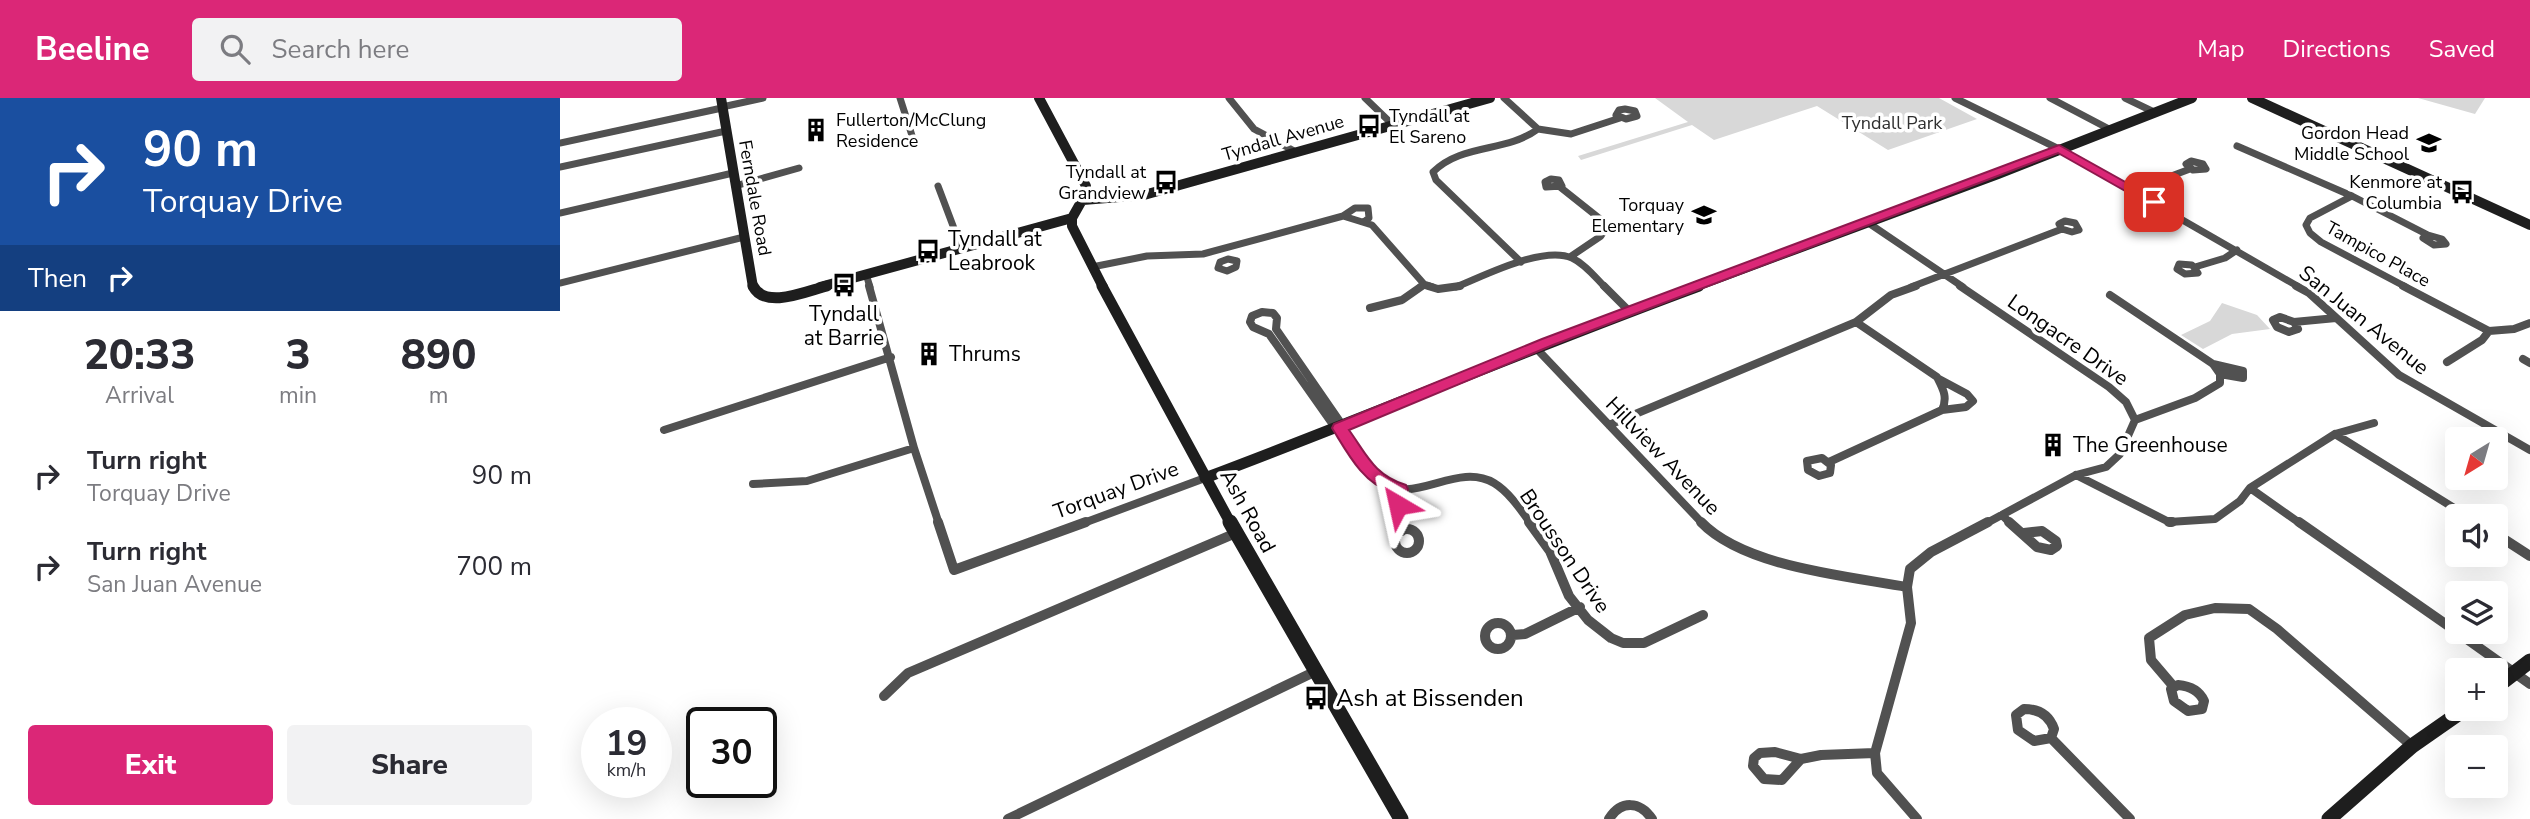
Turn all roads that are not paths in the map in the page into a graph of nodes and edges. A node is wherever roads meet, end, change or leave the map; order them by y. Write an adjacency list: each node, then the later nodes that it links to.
1 (763, 98): 13 (street)
2 (900, 98): 21 (street)
3 (1039, 98): 34 (street)
4 (1229, 98): 24 (street)
5 (1365, 98): 16 (street)
6 (1490, 98): 16 (street, Tyndall Avenue)
7 (1504, 98): 17 (street)
8 (1955, 98): 23 (street, San Juan Avenue)
9 (2050, 98): 18 (street)
10 (2125, 98): 14 (street)
11 (2192, 98): 14 (street, Torquay Drive)
12 (2252, 98): 40 (street)
13 (722, 104): 19 (street, Ferndale Road); 20 (street)
14 (2154, 113): 18 (street, Torquay Drive)
15 (1620, 118): 17 (street)
16 (1393, 125): 24 (street, Tyndall Avenue)
17 (1538, 130): 49 (street)
18 (2111, 130): 23 (street, Torquay Drive)
19 (726, 131): 25 (street); 28 (street, Ferndale Road)
20 (560, 143)
21 (915, 145)
22 (2237, 146): 33 (street, Tampico Place)
23 (2059, 149): 32 (street, San Juan Avenue); 39 (street, Torquay Drive)
24 (1296, 152): 34 (street, Tyndall Avenue)
25 (560, 167)
26 (799, 168): 29 (street)
27 (2190, 169): 32 (street)
28 (733, 173): 29 (street, Ferndale Road); 35 (street)
29 (735, 186): 43 (street, Ferndale Road)
30 (938, 186): 44 (street)
31 (1560, 187): 47 (street)
32 (2134, 190): 46 (street, San Juan Avenue)
33 (2352, 196): 42 (street); 63 (street, Tampico Place)
34 (1083, 200): 37 (street)
35 (560, 213)
36 (1343, 216): 38 (street); 38 (street); 45 (street)
37 (1072, 218): 44 (street); 50 (main road, Ash Road)
38 (1365, 221): 55 (street)
39 (1867, 222): 53 (street, Longacre Drive); 58 (street, Torquay Drive)
40 (2530, 225)
41 (2062, 229): 53 (street)
42 (2428, 235)
43 (744, 237): 52 (street, Ferndale Road); 54 (street)
44 (961, 247): 52 (street)
45 (1220, 250): 48 (street); 50 (street)
46 (2238, 250): 51 (street); 59 (street, San Juan Avenue)
47 (1570, 257): 49 (street); 58 (street)
48 (1225, 260)
49 (1521, 262): 55 (street)
50 (1092, 267): 81 (main road, Ash Road)
51 (2195, 267)
52 (866, 274): 65 (street)
53 (1941, 275): 60 (street); 71 (street, Longacre Drive)
54 (560, 283)
55 (1424, 284): 57 (street)
56 (2110, 295): 67 (street)
57 (1370, 308)
58 (1629, 312): 64 (street, Torquay Drive)
59 (2336, 318): 61 (street); 78 (street, San Juan Avenue)
60 (1856, 322): 69 (street); 73 (street)
61 (2294, 322)
62 (2530, 323): 63 (street)
63 (2490, 331): 66 (street)
64 (1535, 347): 73 (street, Hillview Avenue); 74 (street, Torquay Drive)
65 (891, 357): 75 (street); 77 (street)
66 (2447, 362)
67 (2213, 364): 68 (street); 68 (street)
68 (2220, 374): 71 (street)
69 (1937, 377): 70 (street); 70 (street)
70 (1942, 410): 79 (street)
71 (2135, 420): 80 (street)
72 (2374, 423): 76 (street)
73 (1609, 425): 92 (street, Hillview Avenue)
74 (1340, 428): 74 (street); 81 (street, Torquay Drive); 84 (street)
75 (664, 430)
76 (2335, 434): 83 (street); 85 (street)
77 (914, 448): 81 (street, Torquay Drive); 82 (street)
78 (2530, 450)
79 (1829, 462)
80 (2076, 475): 83 (street); 86 (street)
81 (1205, 478): 88 (street, Ash Road)
82 (753, 484)
83 (2250, 488): 95 (street)
84 (1400, 489): 87 (street); 93 (street, Brousson Drive)
85 (2448, 504)
86 (2002, 515): 89 (street); 92 (street)
87 (1402, 531)
88 (1236, 533): 99 (street, Ash Road); 104 (street)
89 (2024, 533)
90 (2508, 542): 91 (street)
91 (2530, 556)
92 (1907, 587): 108 (street)
93 (1580, 607): 94 (street, Brousson Drive); 96 (street)
94 (1703, 615)
95 (2445, 624)
96 (1513, 635)
97 (2475, 644): 100 (street)
98 (2530, 661): 100 (street)
99 (1314, 672): 110 (street); 111 (street, Ash Road)
100 (2516, 672): 101 (street); 102 (street)
101 (2508, 678)
102 (2530, 684)
103 (2174, 687): 107 (street)
104 (884, 696)
105 (2448, 721): 107 (street)
106 (2051, 738): 115 (street)
107 (2412, 746): 116 (street)
108 (1875, 753): 109 (street); 114 (street)
109 (1801, 759)
110 (1008, 819)
111 (1401, 819)
112 (1609, 819): 113 (street)
113 (1652, 819)
114 (1917, 819)
115 (2130, 819)
116 (2329, 819)

